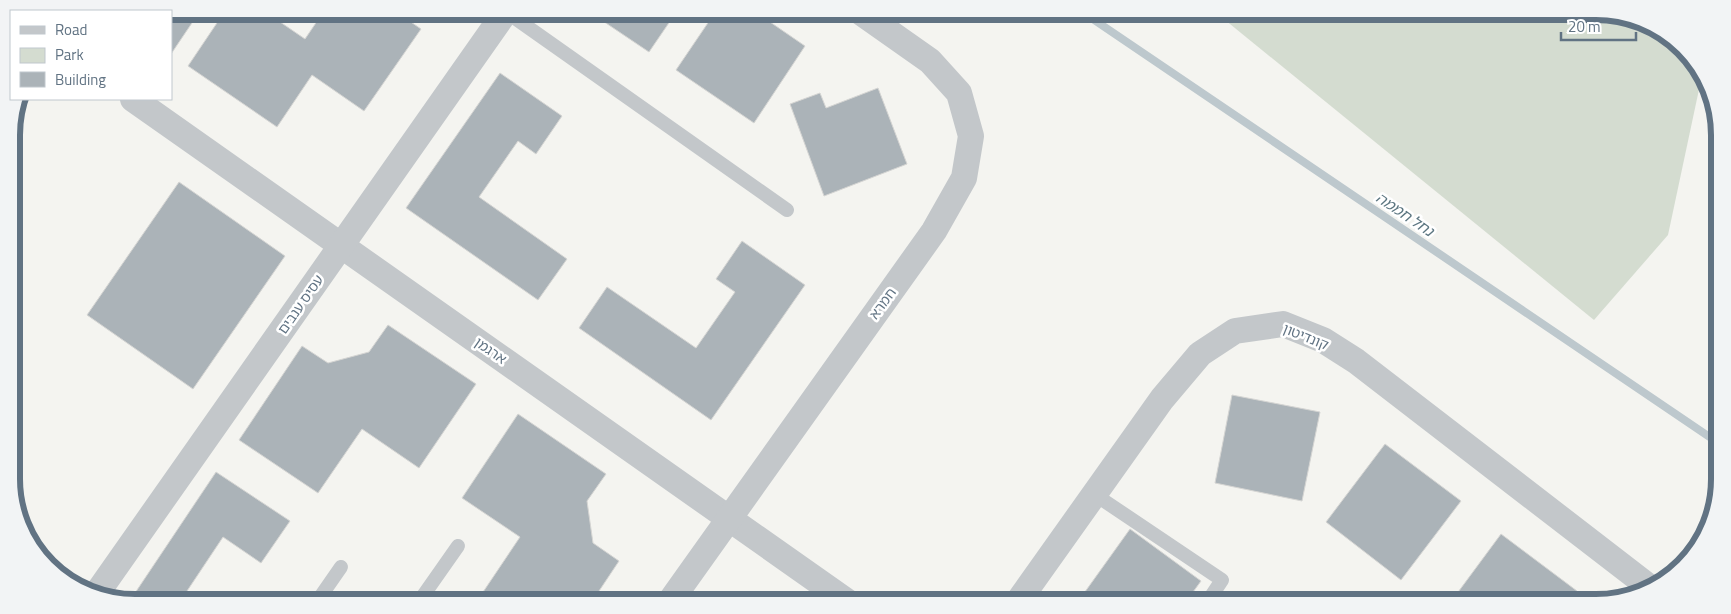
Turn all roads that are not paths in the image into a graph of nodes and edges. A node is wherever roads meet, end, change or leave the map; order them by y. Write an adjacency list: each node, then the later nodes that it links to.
1 (499, 20): 6 (street, עסיס ענבים)
2 (518, 20): 5 (lane)
3 (873, 20): 8 (street, חמרא)
4 (134, 100): 6 (street, ארגמן)
5 (787, 210)
6 (342, 244): 8 (street, ארגמן); 12 (street, עסיס ענבים)
7 (1094, 494): 11 (street, קונדיטון); 17 (street, קונדיטון); 18 (lane)
8 (728, 518): 15 (street, חמרא); 16 (street, ארגמן)
9 (458, 546): 14 (lane)
10 (341, 567): 13 (lane)
11 (1644, 583)
12 (100, 589)
13 (322, 594)
14 (424, 594)
15 (675, 594)
16 (836, 594)
17 (1022, 594)
18 (1213, 594)

